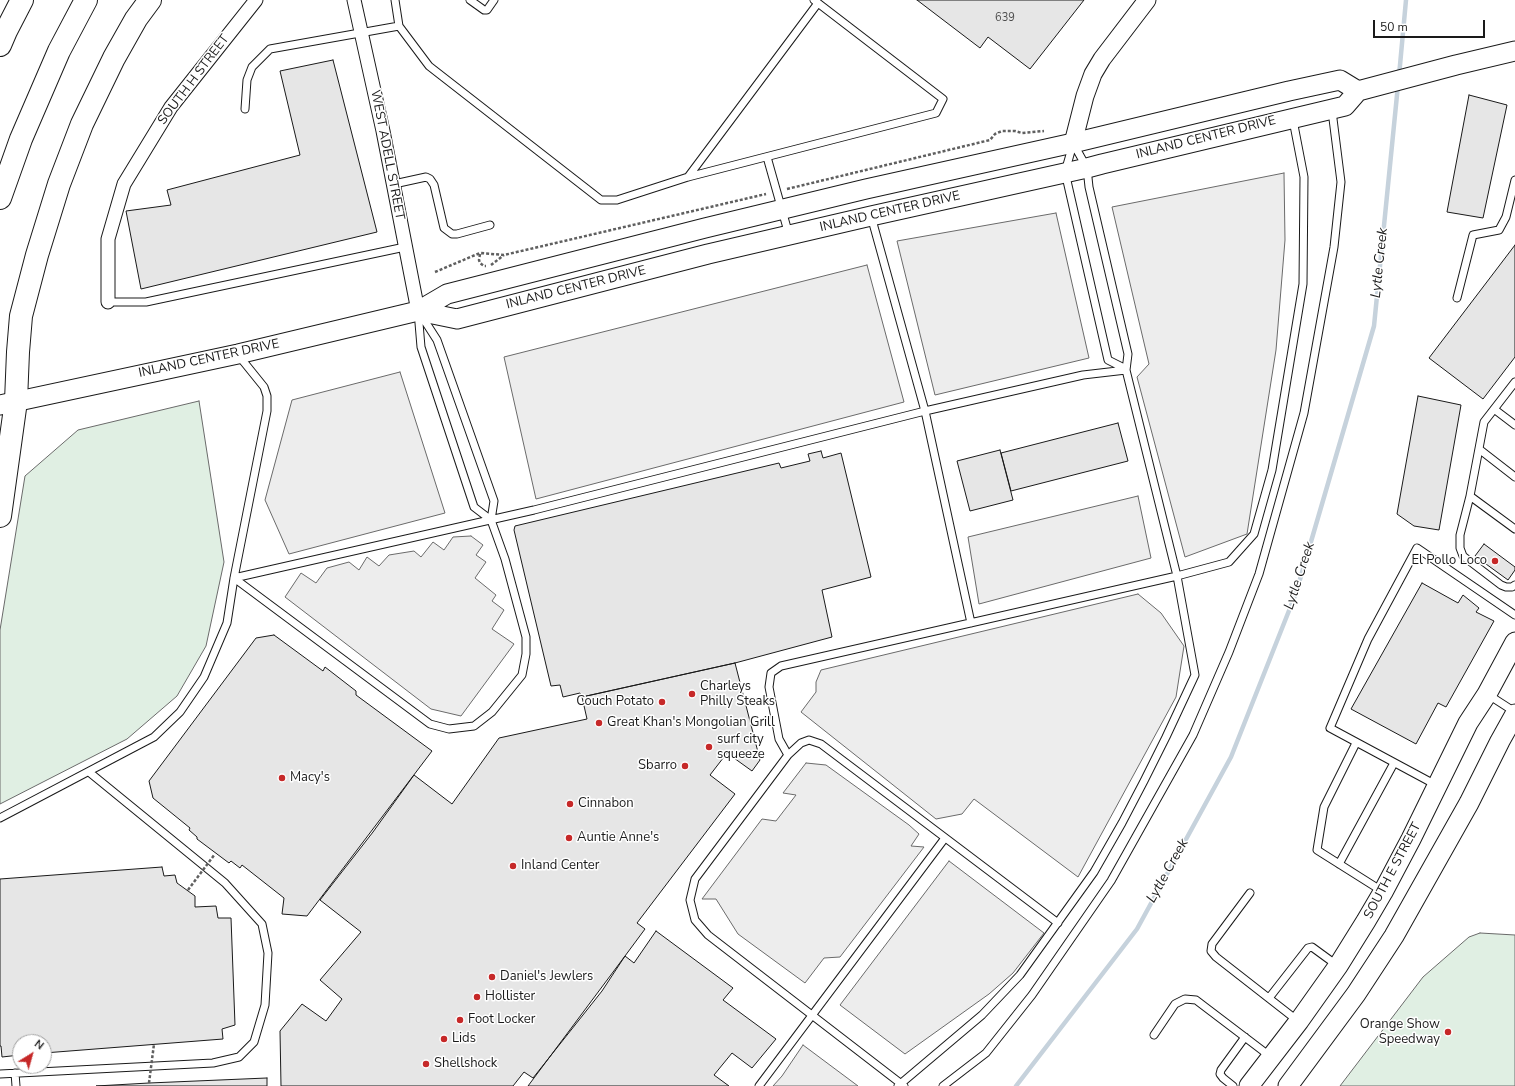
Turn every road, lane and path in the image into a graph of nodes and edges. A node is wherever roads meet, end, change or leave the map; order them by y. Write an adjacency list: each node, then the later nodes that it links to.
1 (22, 0): 13 (highway)
2 (86, 0): 28 (highway)
3 (150, 0): 43 (highway)
4 (256, 0): 38 (street, SOUTH H STREET)
5 (354, 0): 12 (street, WEST ADELL STREET)
6 (395, 0): 11 (lane)
7 (470, 0): 8 (lane)
8 (494, 0)
9 (1147, 0): 20 (street)
10 (816, 2): 21 (lane); 24 (lane)
11 (399, 26): 12 (lane); 24 (lane)
12 (362, 33): 16 (lane); 26 (street, WEST ADELL STREET)
13 (0, 45)
14 (1515, 51): 15 (main road)
15 (1358, 90): 17 (main road, INLAND CENTER DRIVE); 20 (main road, INLAND CENTER DRIVE)
16 (245, 109)
17 (1332, 109): 18 (main road, INLAND CENTER DRIVE); 90 (lane)
18 (1293, 118): 22 (main road, INLAND CENTER DRIVE); 53 (lane)
19 (1051, 130): 27 (path)
20 (1073, 143): 22 (lane); 23 (lane); 29 (main road, INLAND CENTER DRIVE)
21 (767, 157): 24 (lane); 27 (lane)
22 (1087, 168): 23 (main road, INLAND CENTER DRIVE); 41 (lane)
23 (1065, 172): 30 (main road, INLAND CENTER DRIVE); 41 (lane)
24 (688, 177)
25 (1515, 180): 37 (lane)
26 (394, 184): 31 (lane); 33 (street, WEST ADELL STREET)
27 (776, 192): 29 (lane); 35 (path)
28 (0, 198)
29 (782, 209): 32 (lane); 39 (main road, INLAND CENTER DRIVE)
30 (871, 216): 32 (main road, INLAND CENTER DRIVE); 45 (lane)
31 (490, 225)
32 (789, 235): 39 (main road, INLAND CENTER DRIVE)
33 (406, 247): 38 (lane); 39 (street, WEST ADELL STREET)
34 (480, 253): 35 (path); 35 (path); 36 (path)
35 (504, 255)
36 (435, 272)
37 (1457, 298)
38 (108, 302)
39 (418, 311): 40 (main road, INLAND CENTER DRIVE); 51 (lane); 51 (lane)
40 (238, 354): 43 (main road, INLAND CENTER DRIVE); 54 (lane)
41 (1126, 370): 45 (lane); 53 (lane)
42 (1515, 382): 44 (lane)
43 (8, 403): 50 (highway)
44 (1494, 409): 46 (lane); 47 (lane)
45 (925, 412): 51 (lane); 57 (lane)
46 (1515, 425)
47 (1479, 449): 48 (lane); 49 (lane)
48 (1515, 477)
49 (1470, 496): 52 (lane); 55 (lane)
50 (0, 516)
51 (491, 520): 54 (lane); 54 (lane)
52 (1515, 529)
53 (1177, 576): 57 (lane); 73 (lane)
54 (234, 578): 64 (lane)
55 (1515, 585)
56 (1515, 615): 61 (lane)
57 (971, 623): 62 (lane)
58 (1515, 642): 59 (main road, SOUTH E STREET)
59 (1487, 694): 60 (lane); 65 (main road, SOUTH E STREET)
60 (1515, 713): 93 (main road)
61 (1356, 743): 63 (lane); 69 (lane)
62 (788, 755): 67 (lane); 76 (lane)
63 (1394, 763): 65 (lane); 69 (lane)
64 (89, 772): 66 (lane); 82 (lane)
65 (1436, 785): 71 (main road, SOUTH E STREET)
66 (0, 818)
67 (945, 838): 73 (lane); 76 (lane)
68 (215, 854): 70 (path, bridge)
69 (1339, 864): 71 (lane)
70 (188, 890)
71 (1383, 892): 74 (main road, SOUTH E STREET)
72 (1250, 893): 75 (lane)
73 (1058, 923): 87 (lane)
74 (1338, 966): 75 (lane); 77 (main road, SOUTH E STREET)
75 (1269, 998): 77 (lane)
76 (812, 1016): 87 (lane); 89 (lane)
77 (1298, 1021): 81 (main road, SOUTH E STREET)
78 (1154, 1035): 79 (lane)
79 (1245, 1037): 81 (lane); 91 (lane)
80 (154, 1044): 86 (path, bridge)
81 (1271, 1057): 92 (main road, SOUTH E STREET)
82 (52, 1071)
83 (12, 1073): 84 (lane)
84 (0, 1074)
85 (15, 1074): 88 (lane)
86 (150, 1083)
87 (901, 1085)
88 (16, 1086)
89 (759, 1086)
90 (943, 1086)
91 (1233, 1086)
92 (1249, 1086)
93 (1288, 1086)

